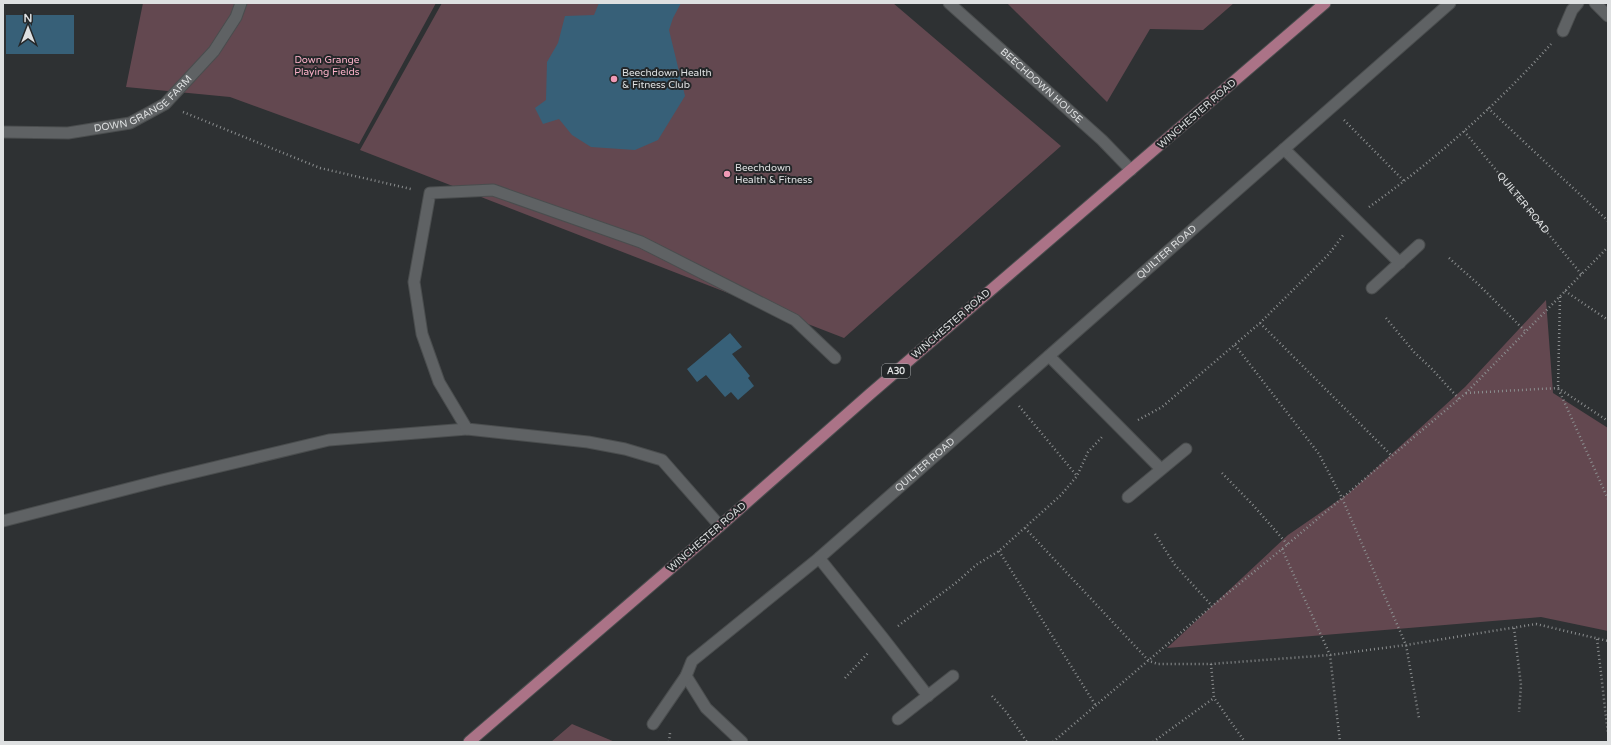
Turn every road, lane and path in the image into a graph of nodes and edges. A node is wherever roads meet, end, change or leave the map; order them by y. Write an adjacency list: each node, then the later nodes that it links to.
1 (241, 3): 9 (street, DOWN GRANGE FARM)
2 (949, 3): 15 (street, BEECHDOWN HOUSE)
3 (1325, 3): 15 (main road, WINCHESTER ROAD / A30)
4 (1450, 3): 14 (street, QUILTER ROAD)
5 (1578, 3): 8 (street)
6 (1595, 3): 7 (street)
7 (1608, 16)
8 (1563, 31): 10 (path)
9 (164, 104): 13 (street, DOWN GRANGE FARM); 17 (path)
10 (1488, 108): 12 (path); 19 (path)
11 (1342, 118): 16 (path)
12 (1464, 131): 16 (path); 24 (path, QUILTER ROAD)
13 (3, 132)
14 (1284, 149): 18 (street); 33 (street, QUILTER ROAD)
15 (1131, 170): 51 (main road, WINCHESTER ROAD / A30)
16 (1404, 181): 18 (path)
17 (430, 194): 34 (street); 41 (street)
18 (1355, 220): 23 (street); 30 (path)
19 (1608, 221)
20 (1419, 245): 23 (street)
21 (1608, 247): 24 (path)
22 (1449, 258): 31 (path)
23 (1400, 263): 25 (street)
24 (1582, 274): 26 (path)
25 (1372, 288)
26 (1565, 291): 27 (path); 29 (path)
27 (1560, 296): 31 (path); 35 (path)
28 (1386, 318): 37 (path)
29 (1608, 320)
30 (1260, 323): 32 (path); 43 (path)
31 (1526, 332): 36 (path)
32 (1235, 345): 40 (path); 48 (path)
33 (1049, 356): 40 (street); 57 (street, QUILTER ROAD)
34 (835, 358)
35 (1558, 388): 36 (path); 39 (path); 49 (path)
36 (1466, 393): 37 (path)
37 (1459, 399): 43 (path)
38 (1014, 400): 46 (path)
39 (1608, 421)
40 (1120, 427): 44 (street); 46 (path)
41 (467, 429): 50 (street); 51 (street)
42 (1186, 449): 44 (street)
43 (1392, 456): 48 (path)
44 (1161, 469): 47 (street)
45 (1222, 473): 54 (path)
46 (1077, 476): 52 (path)
47 (1128, 497)
48 (1342, 498): 54 (path); 63 (path)
49 (1608, 499)
50 (3, 521)
51 (720, 526): 79 (main road, WINCHESTER ROAD / A30)
52 (1025, 528): 56 (path); 65 (path)
53 (1155, 534): 58 (path)
54 (1288, 544): 55 (path)
55 (1282, 549): 58 (path); 64 (path)
56 (999, 550): 60 (path); 73 (path)
57 (819, 558): 60 (street); 67 (street, QUILTER ROAD)
58 (1212, 606): 65 (path)
59 (1514, 628): 61 (path); 63 (path); 74 (path)
60 (883, 638): 69 (path); 70 (street)
61 (1597, 638): 62 (path); 78 (path)
62 (1608, 641)
63 (1406, 645): 64 (path); 75 (path)
64 (1330, 655): 66 (path); 85 (path)
65 (1150, 660): 66 (path); 73 (path)
66 (1212, 664): 72 (path)
67 (686, 676): 77 (street, QUILTER ROAD); 80 (street)
68 (953, 676): 70 (street)
69 (845, 678)
70 (928, 696): 76 (street)
71 (992, 696): 81 (path)
72 (1214, 698): 83 (path); 84 (path)
73 (1096, 706): 82 (path)
74 (1519, 712)
75 (1418, 718)
76 (898, 719)
77 (653, 724)
78 (1608, 734)
79 (469, 742)
80 (742, 742)
81 (1027, 742)
82 (1053, 742)
83 (1153, 742)
84 (1245, 742)
85 (1340, 742)

